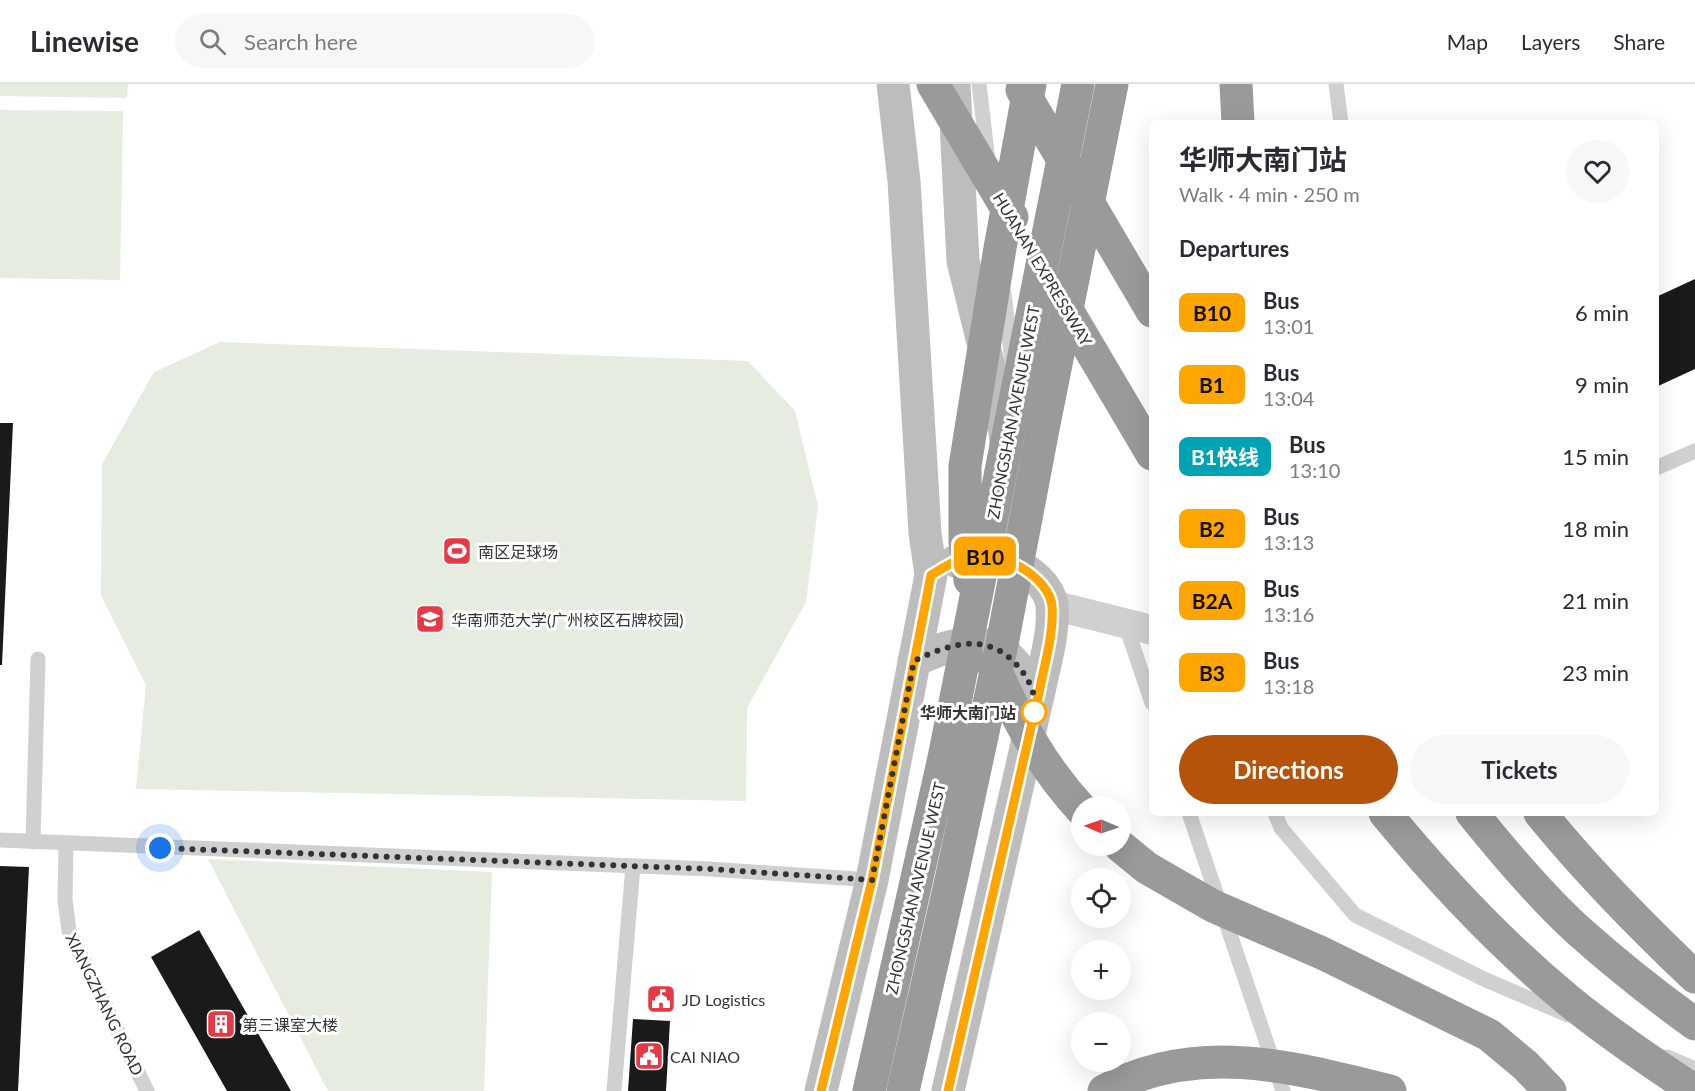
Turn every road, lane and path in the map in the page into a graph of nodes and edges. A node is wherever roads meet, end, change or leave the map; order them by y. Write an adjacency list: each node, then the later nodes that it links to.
1 (893, 84): 17 (main road)
2 (933, 84): 14 (highway, HUANAN EXPRESSWAY, bridge)
3 (954, 84): 18 (main road)
4 (979, 84): 18 (lane)
5 (1018, 84): 13 (highway, bridge)
6 (1030, 84): 24 (highway, bridge)
7 (1078, 84): 42 (highway, ZHONGSHAN AVENUE WEST, bridge)
8 (1112, 84): 43 (highway, ZHONGSHAN AVENUE WEST, bridge)
9 (1236, 84): 11 (highway)
10 (1336, 84): 12 (lane)
11 (1238, 120)
12 (1341, 120)
13 (1149, 306)
14 (1149, 449)
15 (1695, 451): 16 (lane)
16 (1659, 467)
17 (931, 575): 18 (main road); 21 (main road)
18 (1034, 582): 19 (street); 23 (main road)
19 (1138, 626): 22 (lane)
20 (38, 659): 31 (lane)
21 (914, 661): 23 (main road); 35 (main road)
22 (1149, 686)
23 (1036, 703): 44 (main road)
24 (1071, 797)
25 (1190, 816): 46 (lane)
26 (1276, 816): 38 (lane)
27 (1388, 816): 49 (highway, bridge)
28 (1475, 816): 37 (highway)
29 (1542, 816): 36 (highway)
30 (0, 840): 31 (lane)
31 (33, 842): 32 (lane)
32 (66, 844): 34 (lane); 39 (lane, XIANGZHANG ROAD)
33 (1131, 855): 48 (highway, bridge)
34 (633, 866): 35 (lane); 40 (lane)
35 (872, 880): 41 (main road)
36 (1695, 977)
37 (1695, 1024)
38 (1695, 1069)
39 (147, 1091)
40 (614, 1091)
41 (821, 1091)
42 (869, 1091)
43 (903, 1091)
44 (948, 1091)
45 (1104, 1091): 47 (highway, bridge)
46 (1283, 1091)
47 (1390, 1091)
48 (1550, 1091)
49 (1695, 1091)

